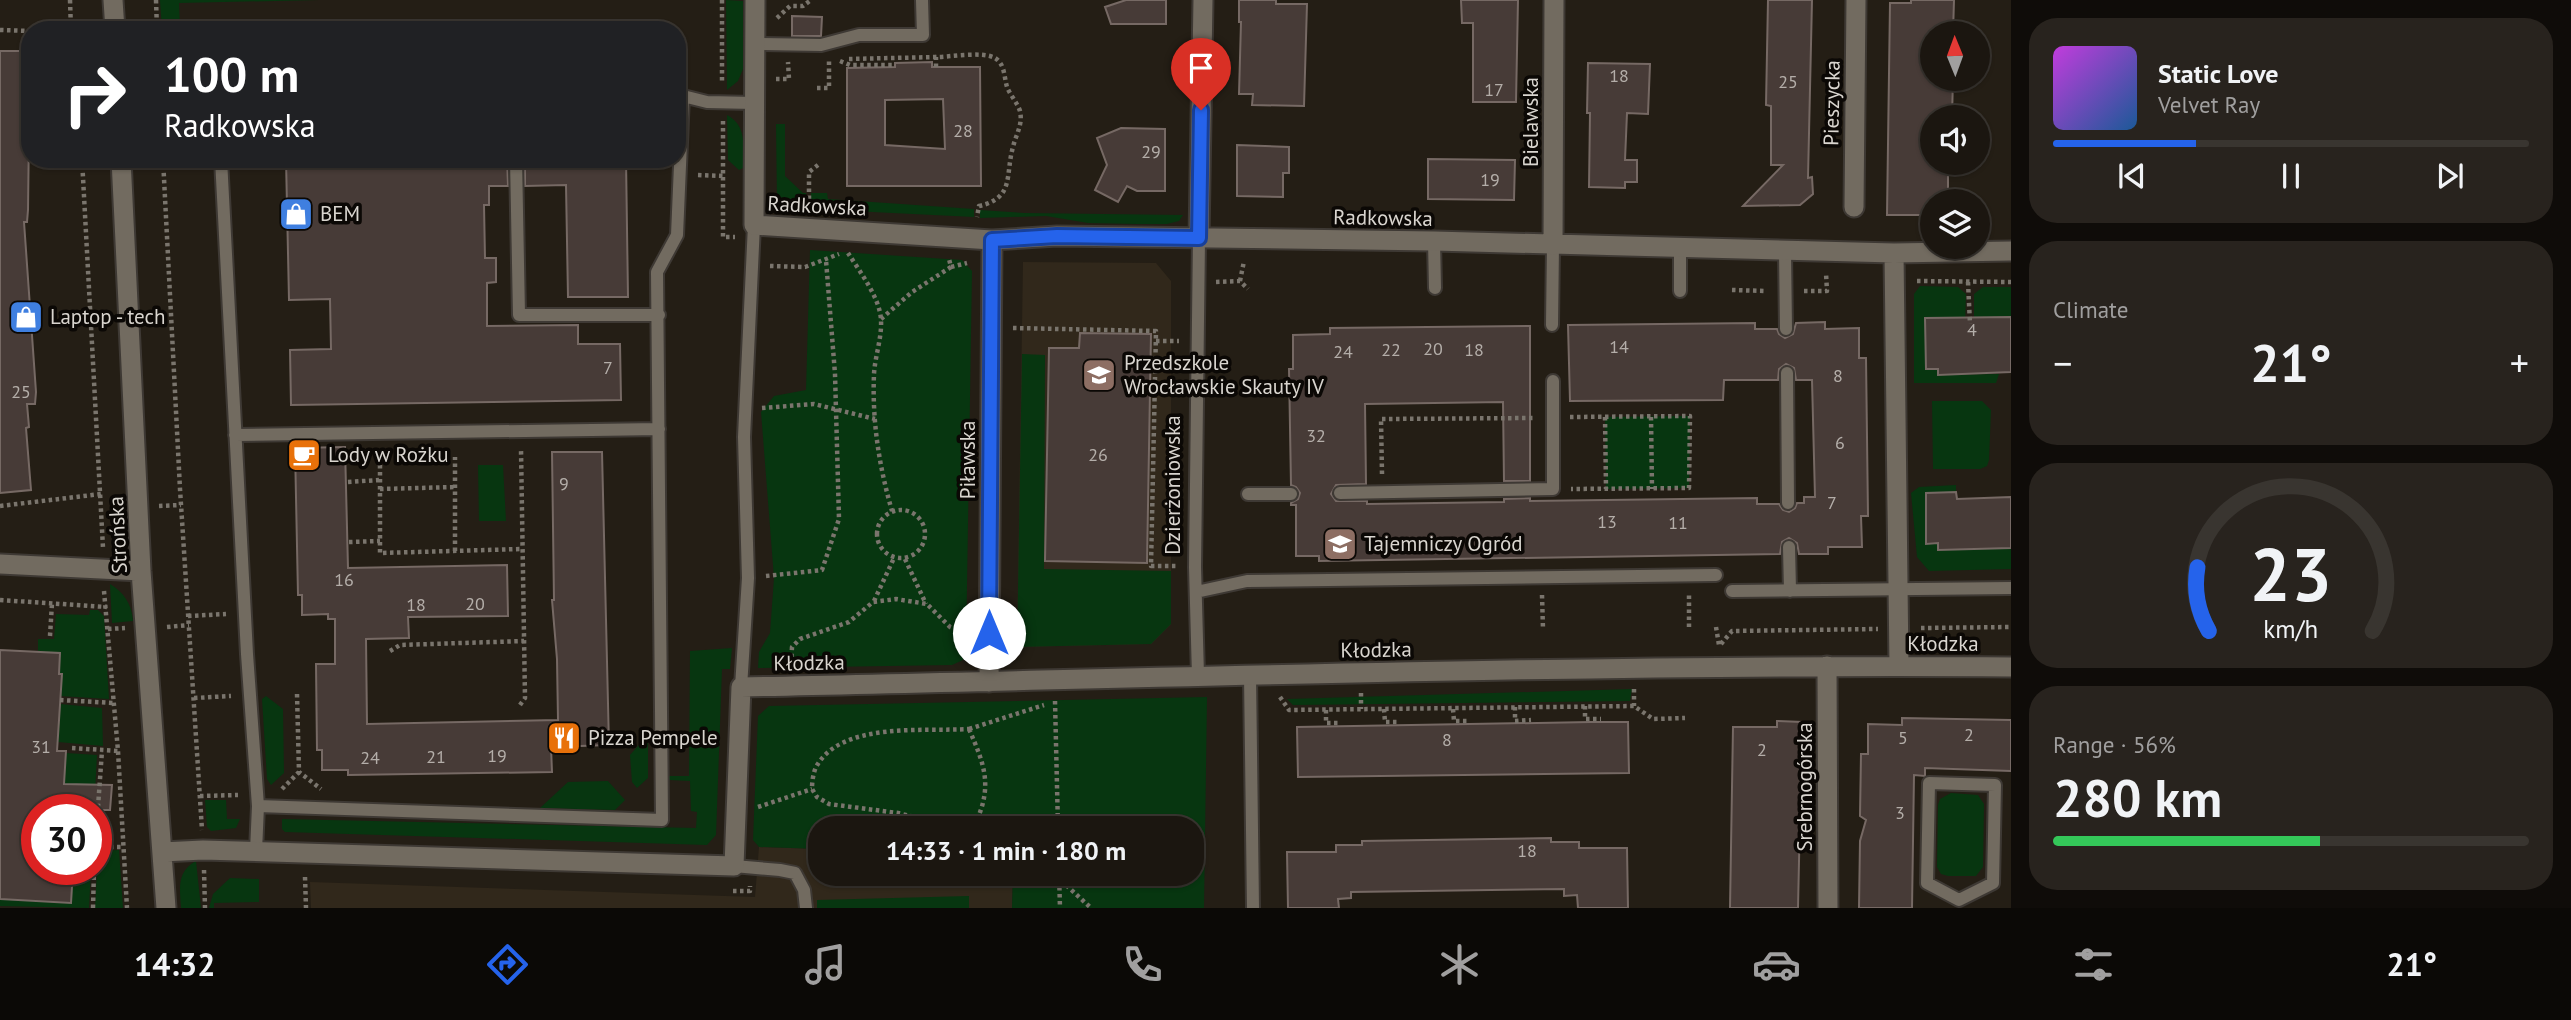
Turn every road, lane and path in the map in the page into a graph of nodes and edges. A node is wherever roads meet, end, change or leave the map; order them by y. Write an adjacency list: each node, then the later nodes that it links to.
1 (70, 0): 11 (path)
2 (113, 0): 12 (street)
3 (156, 0): 13 (path)
4 (722, 0): 26 (path)
5 (755, 0): 16 (street)
6 (811, 0): 16 (path)
7 (922, 0): 16 (lane)
8 (1203, 0): 42 (street, Dzierżoniowska)
9 (1554, 0): 45 (street, Bielawska)
10 (1856, 0): 39 (street, Pieszycka)
11 (71, 21)
12 (114, 21)
13 (157, 21)
14 (0, 30): 15 (path)
15 (21, 31)
16 (763, 44): 18 (path); 27 (street)
17 (936, 57): 20 (path); 23 (path); 40 (path)
18 (788, 60)
19 (829, 60): 24 (path)
20 (838, 60)
21 (872, 65): 22 (path)
22 (892, 67)
23 (936, 67)
24 (817, 88)
25 (686, 93): 26 (lane)
26 (722, 103): 27 (lane); 36 (path)
27 (754, 103): 37 (street)
28 (818, 165): 38 (path)
29 (83, 168): 87 (path)
30 (121, 168): 105 (street, Strońska)
31 (163, 168): 91 (path)
32 (221, 168): 76 (lane)
33 (516, 168): 62 (lane)
34 (680, 168): 35 (lane)
35 (680, 173): 36 (path); 62 (lane)
36 (723, 176): 37 (path); 41 (path)
37 (754, 176): 41 (street)
38 (809, 193)
39 (1854, 206)
40 (977, 210)
41 (754, 232): 43 (street, Radkowska); 53 (lane)
42 (1199, 238): 43 (street, Radkowska); 44 (street, Radkowska); 56 (lane, Dzierżoniowska)
43 (992, 240): 140 (street, Piławska)
44 (1434, 241): 45 (street, Radkowska); 59 (lane)
45 (1553, 245): 46 (street, Radkowska); 65 (lane)
46 (1680, 249): 47 (street, Radkowska); 61 (lane)
47 (1785, 251): 49 (street, Radkowska); 67 (lane)
48 (2011, 251): 49 (street, Radkowska)
49 (1894, 253): 111 (street)
50 (948, 254): 54 (path)
51 (826, 260): 53 (path); 63 (path); 71 (path)
52 (973, 262): 54 (path)
53 (752, 265): 70 (lane)
54 (951, 267): 63 (path)
55 (1909, 281): 57 (path)
56 (1198, 282): 60 (path); 104 (lane, Dzierżoniowska)
57 (1968, 282): 58 (path); 64 (path)
58 (2011, 282)
59 (1435, 288)
60 (1248, 289)
61 (1680, 291)
62 (659, 315): 75 (lane)
63 (881, 319): 74 (path)
64 (1970, 324)
65 (1552, 325)
66 (1009, 327): 104 (path)
67 (1786, 329)
68 (1787, 373): 90 (lane)
69 (1553, 382): 86 (lane)
70 (746, 410): 71 (path); 109 (lane)
71 (835, 410): 74 (path); 109 (path)
72 (1605, 417): 84 (path)
73 (1651, 417): 85 (path)
74 (875, 419): 94 (path)
75 (659, 429): 76 (lane); 175 (lane)
76 (235, 435): 119 (lane)
77 (521, 446): 98 (path)
78 (380, 449): 80 (path)
79 (455, 457): 82 (path)
80 (379, 480): 81 (path); 83 (path)
81 (348, 482)
82 (455, 486): 83 (path); 99 (path)
83 (380, 489): 95 (path)
84 (1606, 489)
85 (1652, 489)
86 (1340, 493)
87 (101, 494): 92 (path); 100 (path)
88 (1248, 494): 89 (lane)
89 (1291, 494)
90 (1788, 503)
91 (181, 505): 93 (path); 120 (path)
92 (0, 506)
93 (155, 506)
94 (892, 511): 101 (path); 102 (path)
95 (380, 541): 96 (path); 99 (path)
96 (349, 542)
97 (1789, 547): 113 (lane)
98 (522, 549): 99 (path); 129 (path)
99 (455, 551)
100 (103, 556)
101 (894, 558): 102 (path); 116 (path)
102 (905, 559): 118 (path)
103 (0, 564): 105 (street)
104 (1195, 567): 114 (lane, Dzierżoniowska)
105 (141, 571): 184 (street, Strońska)
106 (1689, 575): 107 (lane); 108 (lane); 124 (path)
107 (1716, 575)
108 (1541, 576): 114 (lane); 127 (path)
109 (748, 578): 142 (lane)
110 (2011, 589): 111 (lane)
111 (1898, 590): 113 (lane); 126 (street)
112 (1732, 591): 113 (lane)
113 (1790, 591)
114 (1196, 592): 138 (lane, Dzierżoniowska)
115 (0, 600): 117 (path)
116 (873, 602): 118 (path); 136 (path)
117 (52, 603): 128 (path); 150 (path)
118 (927, 604): 130 (path)
119 (245, 613): 120 (path); 145 (lane)
120 (188, 616): 121 (path)
121 (189, 625): 122 (path); 147 (path)
122 (162, 627)
123 (2011, 627): 126 (path)
124 (1689, 628)
125 (1716, 628): 131 (path)
126 (1899, 628): 134 (street)
127 (1543, 629)
128 (50, 636)
129 (524, 641): 132 (path); 151 (path)
130 (971, 643)
131 (1720, 645)
132 (390, 651)
133 (1827, 666): 134 (street, Kłodzka); 137 (street, Kłodzka); 205 (street, Srebrnogórska)
134 (1899, 666): 135 (street, Kłodzka)
135 (2011, 667)
136 (792, 671)
137 (1250, 675): 138 (street, Kłodzka); 204 (lane)
138 (1198, 676): 139 (street, Kłodzka)
139 (1055, 680): 140 (street, Kłodzka); 149 (path)
140 (989, 682): 142 (street, Kłodzka)
141 (1634, 685): 153 (path)
142 (741, 687): 185 (street)
143 (1349, 691): 155 (path)
144 (1289, 692): 158 (path)
145 (250, 694): 147 (path); 174 (lane)
146 (297, 694): 169 (path)
147 (194, 698): 173 (path)
148 (60, 701): 150 (path)
149 (1055, 702): 165 (path); 179 (path)
150 (114, 703): 168 (path)
151 (520, 705)
152 (1585, 706): 153 (path); 154 (path); 160 (path)
153 (1634, 706): 159 (path)
154 (1515, 708): 157 (path); 161 (path)
155 (1361, 709): 156 (path); 158 (path)
156 (1384, 709): 157 (path); 163 (path)
157 (1453, 709): 162 (path)
158 (1326, 710): 164 (path)
159 (1685, 718)
160 (1601, 719)
161 (1531, 720)
162 (1468, 721)
163 (1399, 722)
164 (1341, 723)
165 (969, 729): 170 (path); 178 (path)
166 (72, 748): 167 (path)
167 (102, 751): 168 (path); 172 (path)
168 (118, 751): 181 (path)
169 (299, 772): 171 (path); 175 (path)
170 (811, 789): 176 (path); 177 (path)
171 (325, 792)
172 (99, 794)
173 (200, 796): 174 (path); 182 (path)
174 (258, 800): 175 (lane); 183 (lane)
175 (277, 807)
176 (750, 808)
177 (910, 816)
178 (978, 816)
179 (1058, 816)
180 (112, 846): 181 (path)
181 (123, 846): 197 (path)
182 (203, 850): 183 (street); 184 (street); 186 (path)
183 (256, 851): 185 (street)
184 (162, 852): 198 (street, Strońska)
185 (742, 866): 194 (path); 201 (lane)
186 (204, 873): 187 (path); 199 (path)
187 (217, 874)
188 (293, 876): 189 (path)
189 (305, 877): 190 (path); 200 (path)
190 (318, 877)
191 (94, 885): 196 (path)
192 (1060, 886): 202 (path)
193 (1068, 886): 203 (path)
194 (722, 890)
195 (1959, 900): 195 (lane)
196 (93, 908)
197 (127, 908)
198 (166, 908)
199 (205, 908)
200 (306, 908)
201 (806, 908)
202 (1060, 908)
203 (1091, 908)
204 (1252, 908)
205 (1828, 908)

